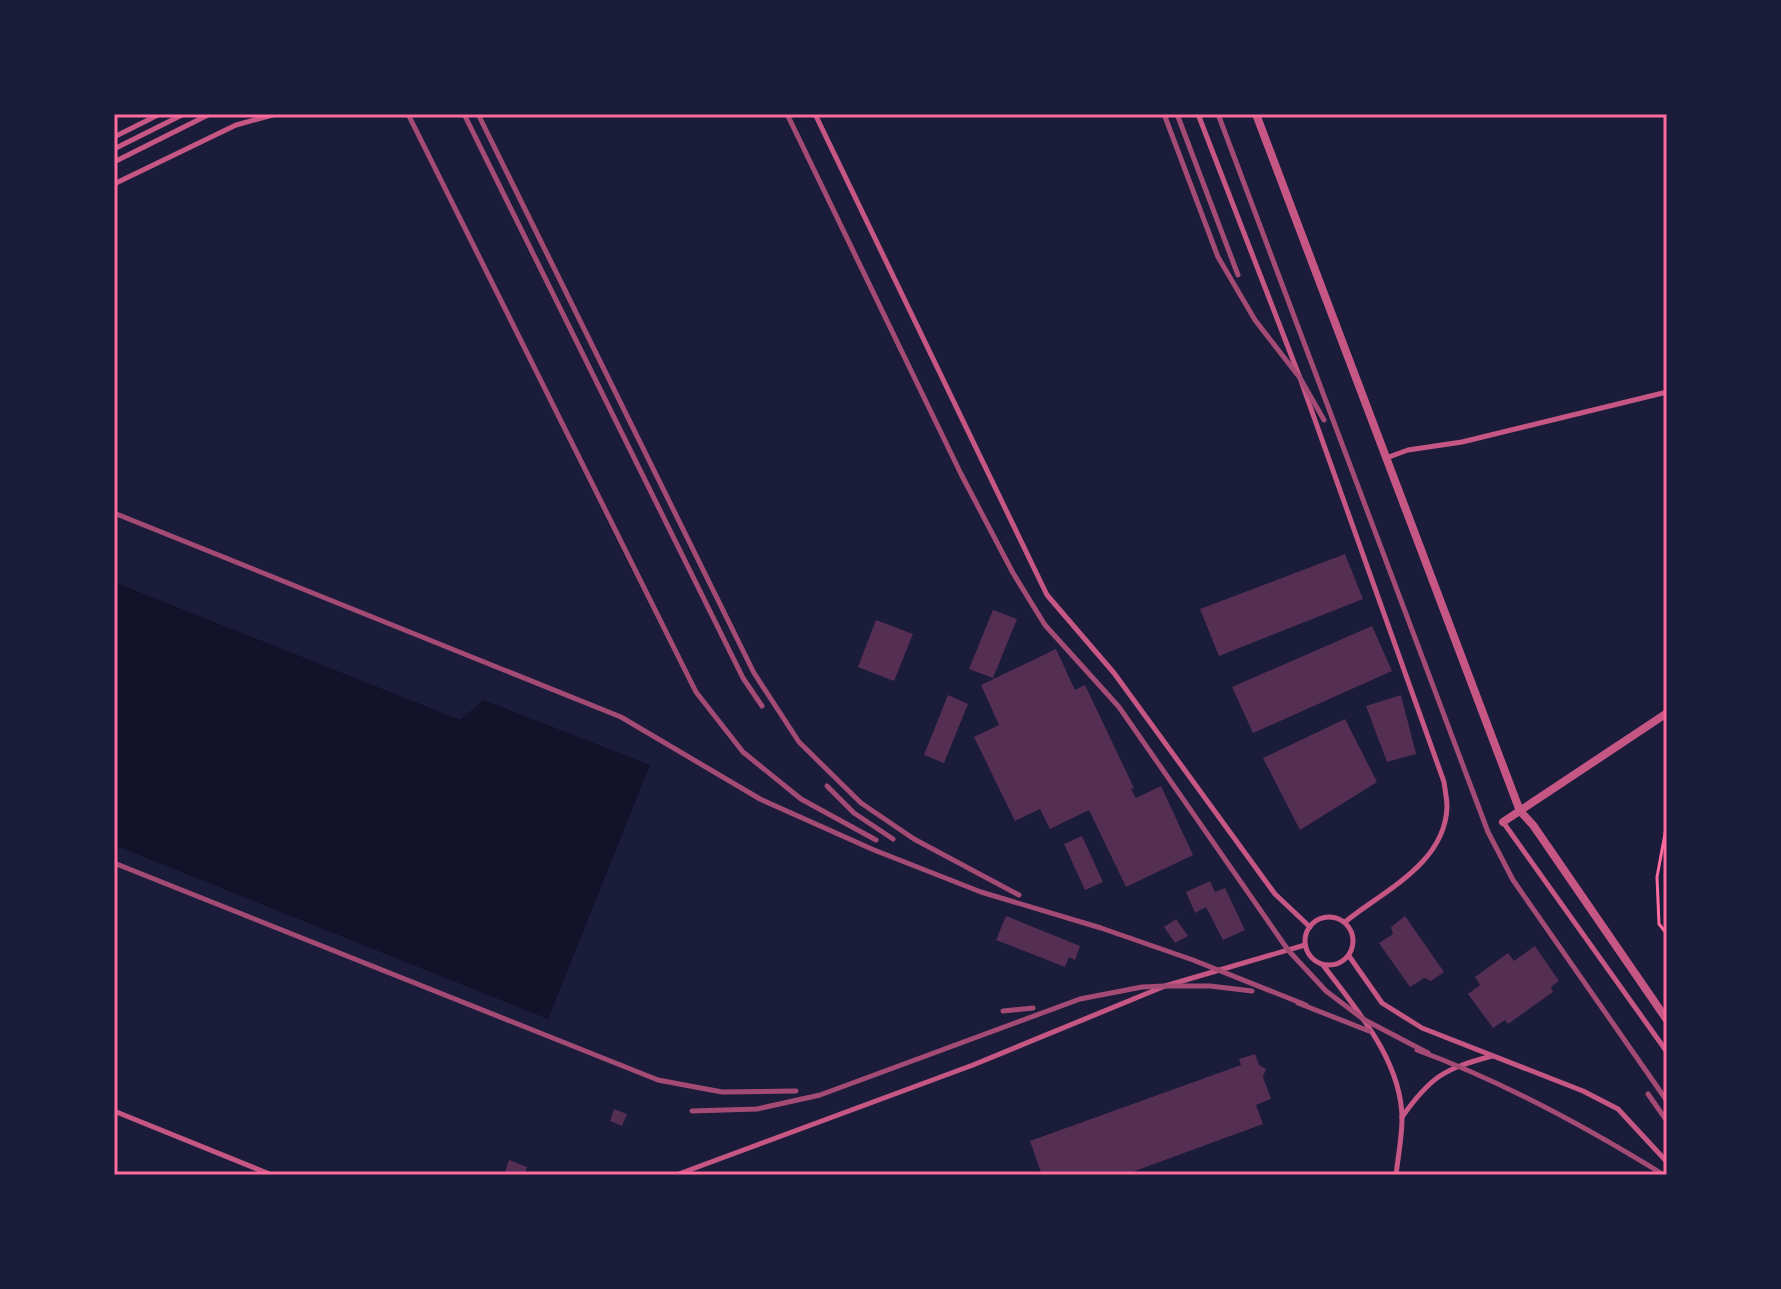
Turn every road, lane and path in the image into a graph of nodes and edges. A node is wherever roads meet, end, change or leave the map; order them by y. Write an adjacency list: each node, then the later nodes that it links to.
1 (160, 114): 8 (lane)
2 (184, 114): 9 (lane)
3 (210, 114): 10 (lane)
4 (276, 114): 11 (lane)
5 (815, 114): 20 (lane)
6 (1198, 114): 19 (lane)
7 (1256, 114): 13 (street)
8 (114, 137)
9 (114, 149)
10 (114, 162)
11 (114, 184)
12 (1667, 392): 13 (lane)
13 (1386, 458): 15 (street)
14 (1667, 713): 15 (street)
15 (1520, 811): 16 (street); 25 (street)
16 (1503, 822): 26 (lane)
17 (1667, 823): 18 (path)
18 (1665, 842): 21 (path)
19 (1345, 922): 20 (lane); 23 (lane)
20 (1310, 927): 22 (lane)
21 (1667, 934)
22 (1305, 945): 24 (lane); 32 (lane)
23 (1349, 956): 24 (lane); 27 (lane)
24 (1323, 965): 29 (lane)
25 (1667, 1020)
26 (1667, 1052)
27 (1492, 1056): 29 (lane); 30 (lane)
28 (114, 1111): 31 (lane)
29 (1402, 1117): 33 (lane)
30 (1667, 1162)
31 (272, 1175)
32 (676, 1175)
33 (1396, 1175)

